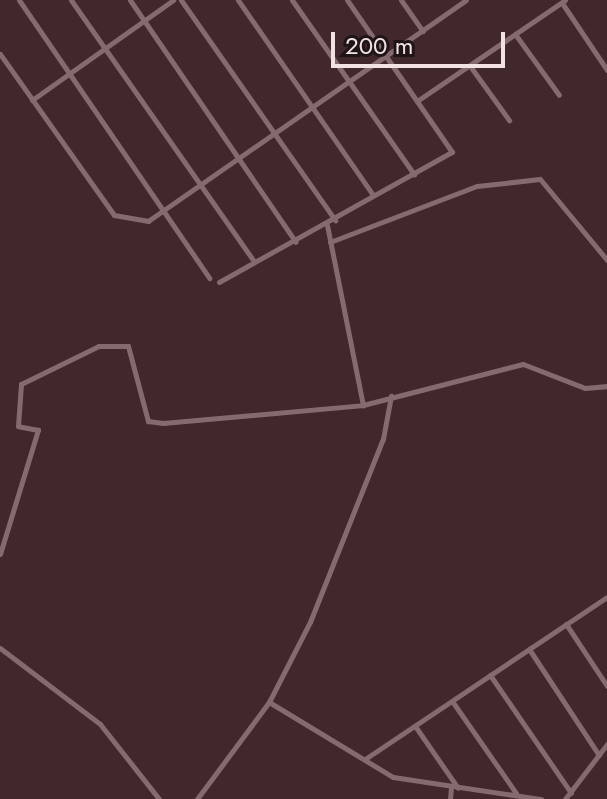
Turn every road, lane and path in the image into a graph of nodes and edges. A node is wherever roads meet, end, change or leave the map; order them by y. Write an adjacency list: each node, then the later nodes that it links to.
1 (19, 0): 20 (street)
2 (71, 0): 15 (street)
3 (130, 0): 12 (street)
4 (173, 0): 12 (street)
5 (181, 0): 27 (street)
6 (238, 0): 25 (street)
7 (292, 0): 21 (street)
8 (347, 0): 17 (street)
9 (401, 0): 13 (street)
10 (463, 1): 13 (street)
11 (563, 1): 14 (street); 19 (street)
12 (143, 21): 15 (street); 28 (street)
13 (423, 31): 17 (street)
14 (515, 34): 18 (street); 22 (street)
15 (104, 50): 20 (street); 30 (street)
16 (0, 54): 23 (street)
17 (385, 56): 21 (street); 24 (street)
18 (469, 66): 24 (street); 26 (street)
19 (607, 70)
20 (70, 73): 23 (street); 32 (street)
21 (348, 82): 25 (street); 29 (street)
22 (559, 95)
23 (32, 100): 32 (street)
24 (417, 101): 29 (street)
25 (311, 108): 27 (street); 31 (street)
26 (509, 120)
27 (274, 134): 28 (street); 33 (street)
28 (237, 158): 30 (street); 35 (street)
29 (414, 174): 31 (street)
30 (200, 185): 32 (street); 37 (street)
31 (373, 195): 33 (street)
32 (164, 211): 39 (street)
33 (335, 220): 34 (street)
34 (327, 225): 35 (street); 36 (street)
35 (296, 242): 37 (street)
36 (330, 242): 38 (street); 43 (street)
37 (253, 260): 40 (street)
38 (607, 260)
39 (209, 278)
40 (219, 282)
41 (607, 386): 42 (street)
42 (391, 396): 43 (street); 52 (street)
43 (363, 405): 44 (street)
44 (0, 554)
45 (606, 600): 46 (street)
46 (566, 624): 48 (street); 50 (street)
47 (0, 648): 60 (street)
48 (529, 649): 49 (street); 55 (street)
49 (490, 675): 51 (street); 58 (street)
50 (607, 686)
51 (452, 701): 53 (street); 59 (street)
52 (269, 702): 56 (street); 61 (street)
53 (415, 726): 56 (street); 57 (street)
54 (607, 744): 55 (street)
55 (599, 755): 58 (street)
56 (364, 759): 57 (street)
57 (455, 788): 59 (street); 62 (street)
58 (571, 793): 64 (street)
59 (516, 794): 63 (street)
60 (159, 799)
61 (197, 799)
62 (450, 799)
63 (541, 799)
64 (565, 799)

